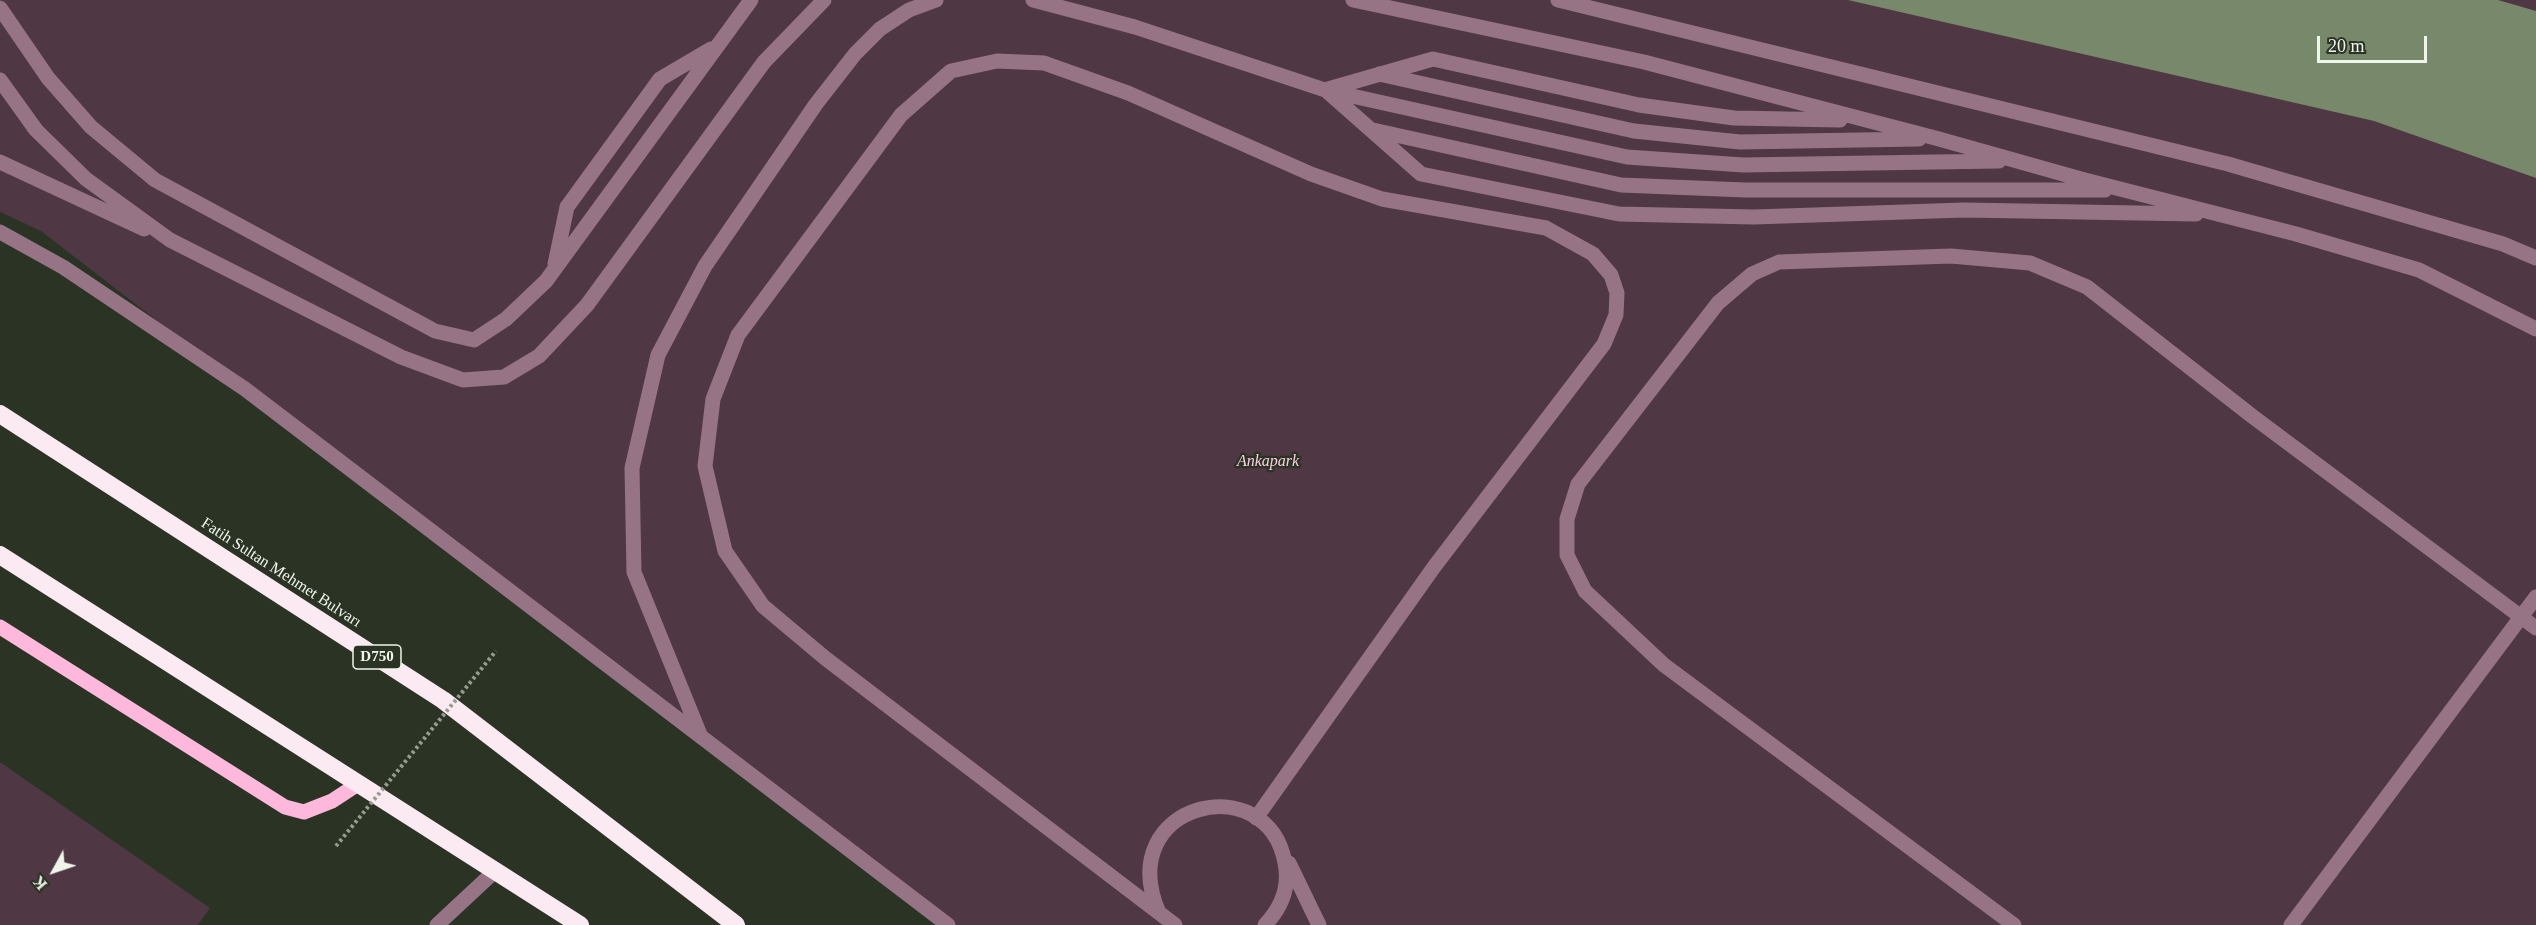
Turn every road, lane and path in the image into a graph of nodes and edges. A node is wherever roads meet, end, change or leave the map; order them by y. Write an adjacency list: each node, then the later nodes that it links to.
1 (751, 0): 8 (street)
2 (824, 0): 20 (street)
3 (936, 0): 31 (street)
4 (1033, 0): 11 (street)
5 (1353, 0): 12 (street)
6 (1558, 0): 21 (street)
7 (0, 8): 22 (street)
8 (717, 46): 22 (street); 22 (street)
9 (1379, 75): 11 (street); 12 (street); 14 (street)
10 (0, 80): 20 (street)
11 (1325, 90): 13 (street); 15 (street)
12 (1864, 121): 14 (street)
13 (1370, 129): 17 (street); 18 (street)
14 (1939, 139): 15 (street)
15 (2013, 160): 17 (street)
16 (0, 162): 20 (street)
17 (2124, 190): 18 (street)
18 (2220, 214): 23 (street)
19 (0, 232): 31 (street)
20 (170, 240)
21 (2536, 258)
22 (554, 270)
23 (2536, 328)
24 (0, 414): 40 (highway, Fatih Sultan Mehmet Bulvarı / D750)
25 (0, 555): 32 (highway)
26 (2536, 597): 27 (street)
27 (2521, 617): 29 (street); 45 (street); 46 (street)
28 (0, 627): 32 (main road)
29 (2536, 628)
30 (496, 651): 34 (path, bridge)
31 (701, 737): 41 (street)
32 (358, 784): 36 (highway)
33 (1256, 818): 35 (street); 37 (street); 37 (street)
34 (336, 846)
35 (1283, 852): 43 (street); 44 (street)
36 (495, 871): 38 (street); 39 (highway)
37 (1159, 913): 42 (street)
38 (437, 925)
39 (580, 925)
40 (736, 925)
41 (948, 925)
42 (1175, 925)
43 (1265, 925)
44 (1319, 925)
45 (2014, 925)
46 (2291, 925)

